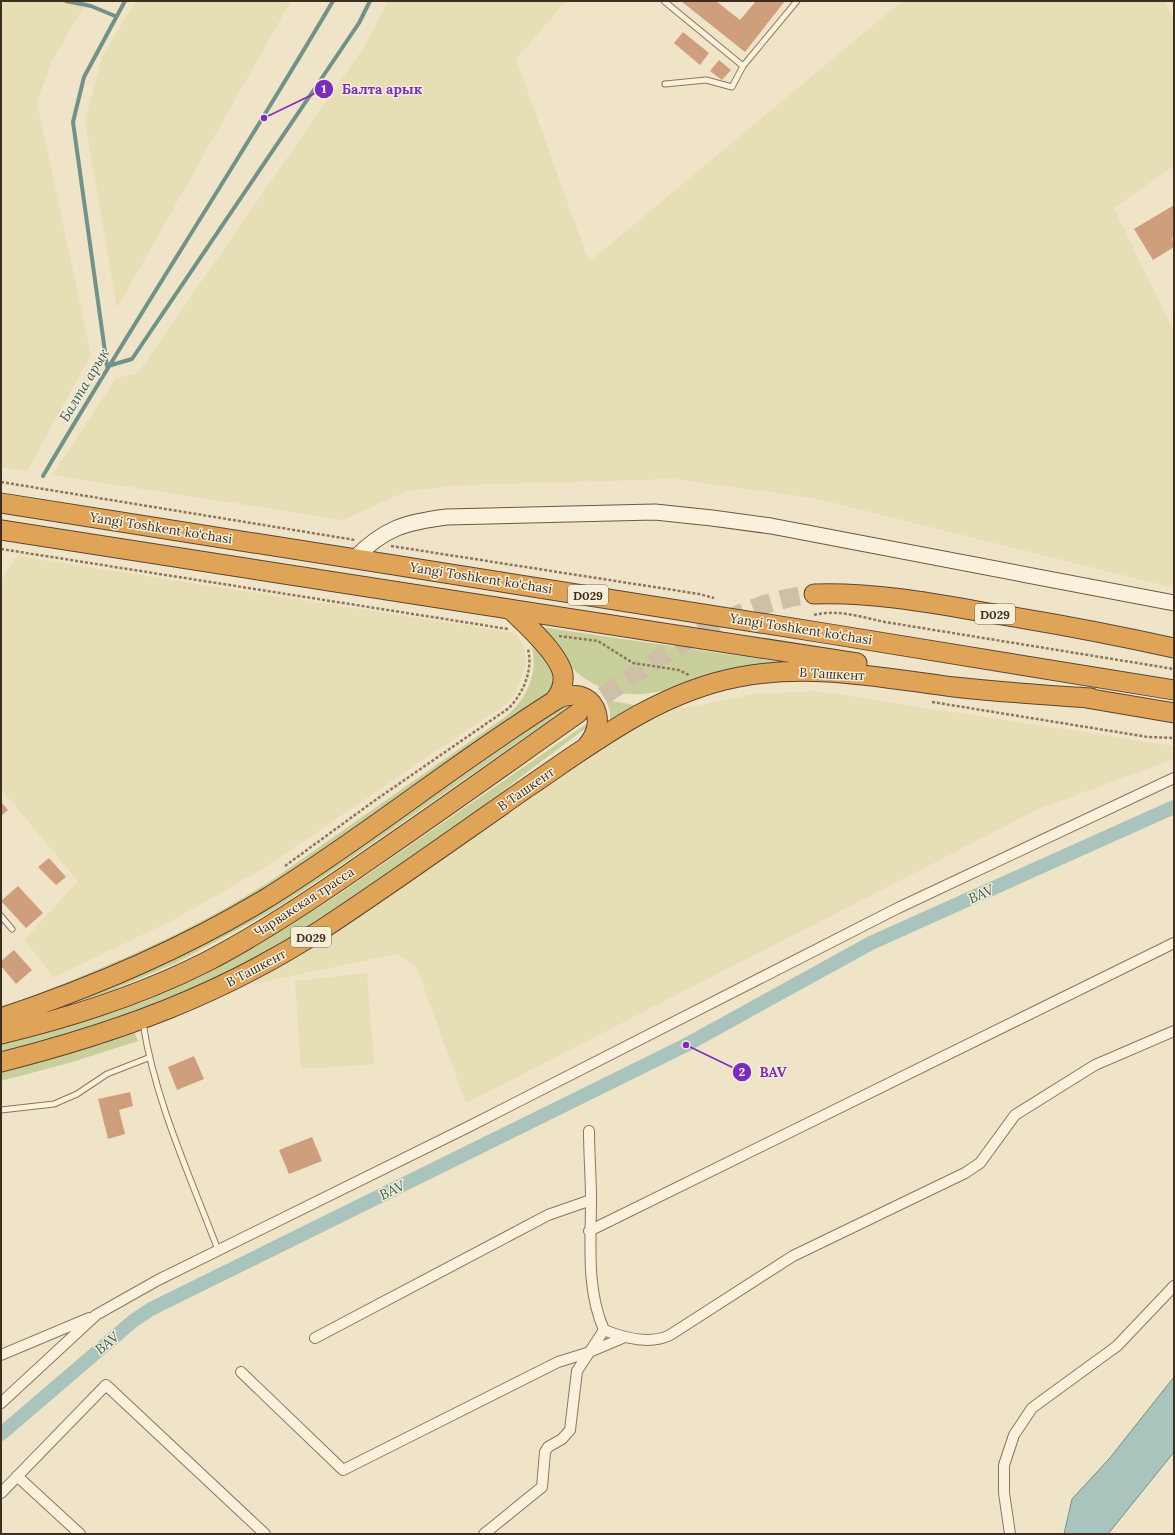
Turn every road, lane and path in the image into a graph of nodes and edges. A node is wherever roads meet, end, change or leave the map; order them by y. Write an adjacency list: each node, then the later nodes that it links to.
1 (664, 1): 3 (lane)
2 (797, 1): 3 (lane)
3 (743, 66): 4 (lane)
4 (665, 84)
5 (1, 482): 8 (path)
6 (1, 503): 10 (highway, Yangi Toshkent ko‘chasi / D029)
7 (1, 530): 14 (highway, Yangi Toshkent ko‘chasi / D029)
8 (370, 542): 10 (street); 12 (path); 13 (street)
9 (1, 549): 16 (path)
10 (354, 558): 21 (highway, Yangi Toshkent ko‘chasi / D029)
11 (814, 594): 18 (highway, D029)
12 (718, 599)
13 (1174, 603)
14 (511, 610): 17 (highway); 22 (highway, Yangi Toshkent ko‘chasi / D029)
15 (809, 615): 19 (path)
16 (511, 629)
17 (532, 640): 20 (path); 23 (highway); 30 (path)
18 (1174, 648)
19 (1174, 669)
20 (696, 688): 22 (highway, В Ташкент / D029); 28 (highway, В Ташкент / D029)
21 (1174, 690)
22 (1091, 698): 26 (highway, Yangi Toshkent ko‘chasi / D029)
23 (554, 701): 28 (highway); 34 (highway)
24 (929, 701): 27 (path)
25 (578, 713): 37 (highway, Чарвакская трасса / D029)
26 (1174, 713)
27 (1174, 738)
28 (587, 746): 35 (highway, В Ташкент / D029)
29 (1174, 778): 44 (street)
30 (281, 869)
31 (1, 916): 32 (lane)
32 (12, 929)
33 (1174, 943): 43 (street)
34 (1, 1018)
35 (142, 1020): 38 (lane); 39 (highway, В Ташкент / D029)
36 (1174, 1031): 48 (street)
37 (1, 1034)
38 (148, 1058): 40 (lane); 44 (lane)
39 (1, 1062)
40 (1, 1110)
41 (589, 1131): 42 (street)
42 (591, 1200): 43 (street); 49 (street)
43 (589, 1231): 47 (street)
44 (218, 1250): 46 (street)
45 (1174, 1286): 59 (street)
46 (96, 1315): 51 (street); 53 (street)
47 (604, 1330): 48 (street); 50 (street)
48 (625, 1337): 50 (street)
49 (314, 1338)
50 (587, 1353): 52 (street); 58 (street)
51 (1, 1355)
52 (241, 1372)
53 (1, 1403)
54 (17, 1476): 55 (street); 56 (street); 57 (street)
55 (1, 1492)
56 (80, 1534)
57 (265, 1534)
58 (484, 1534)
59 (1010, 1534)

